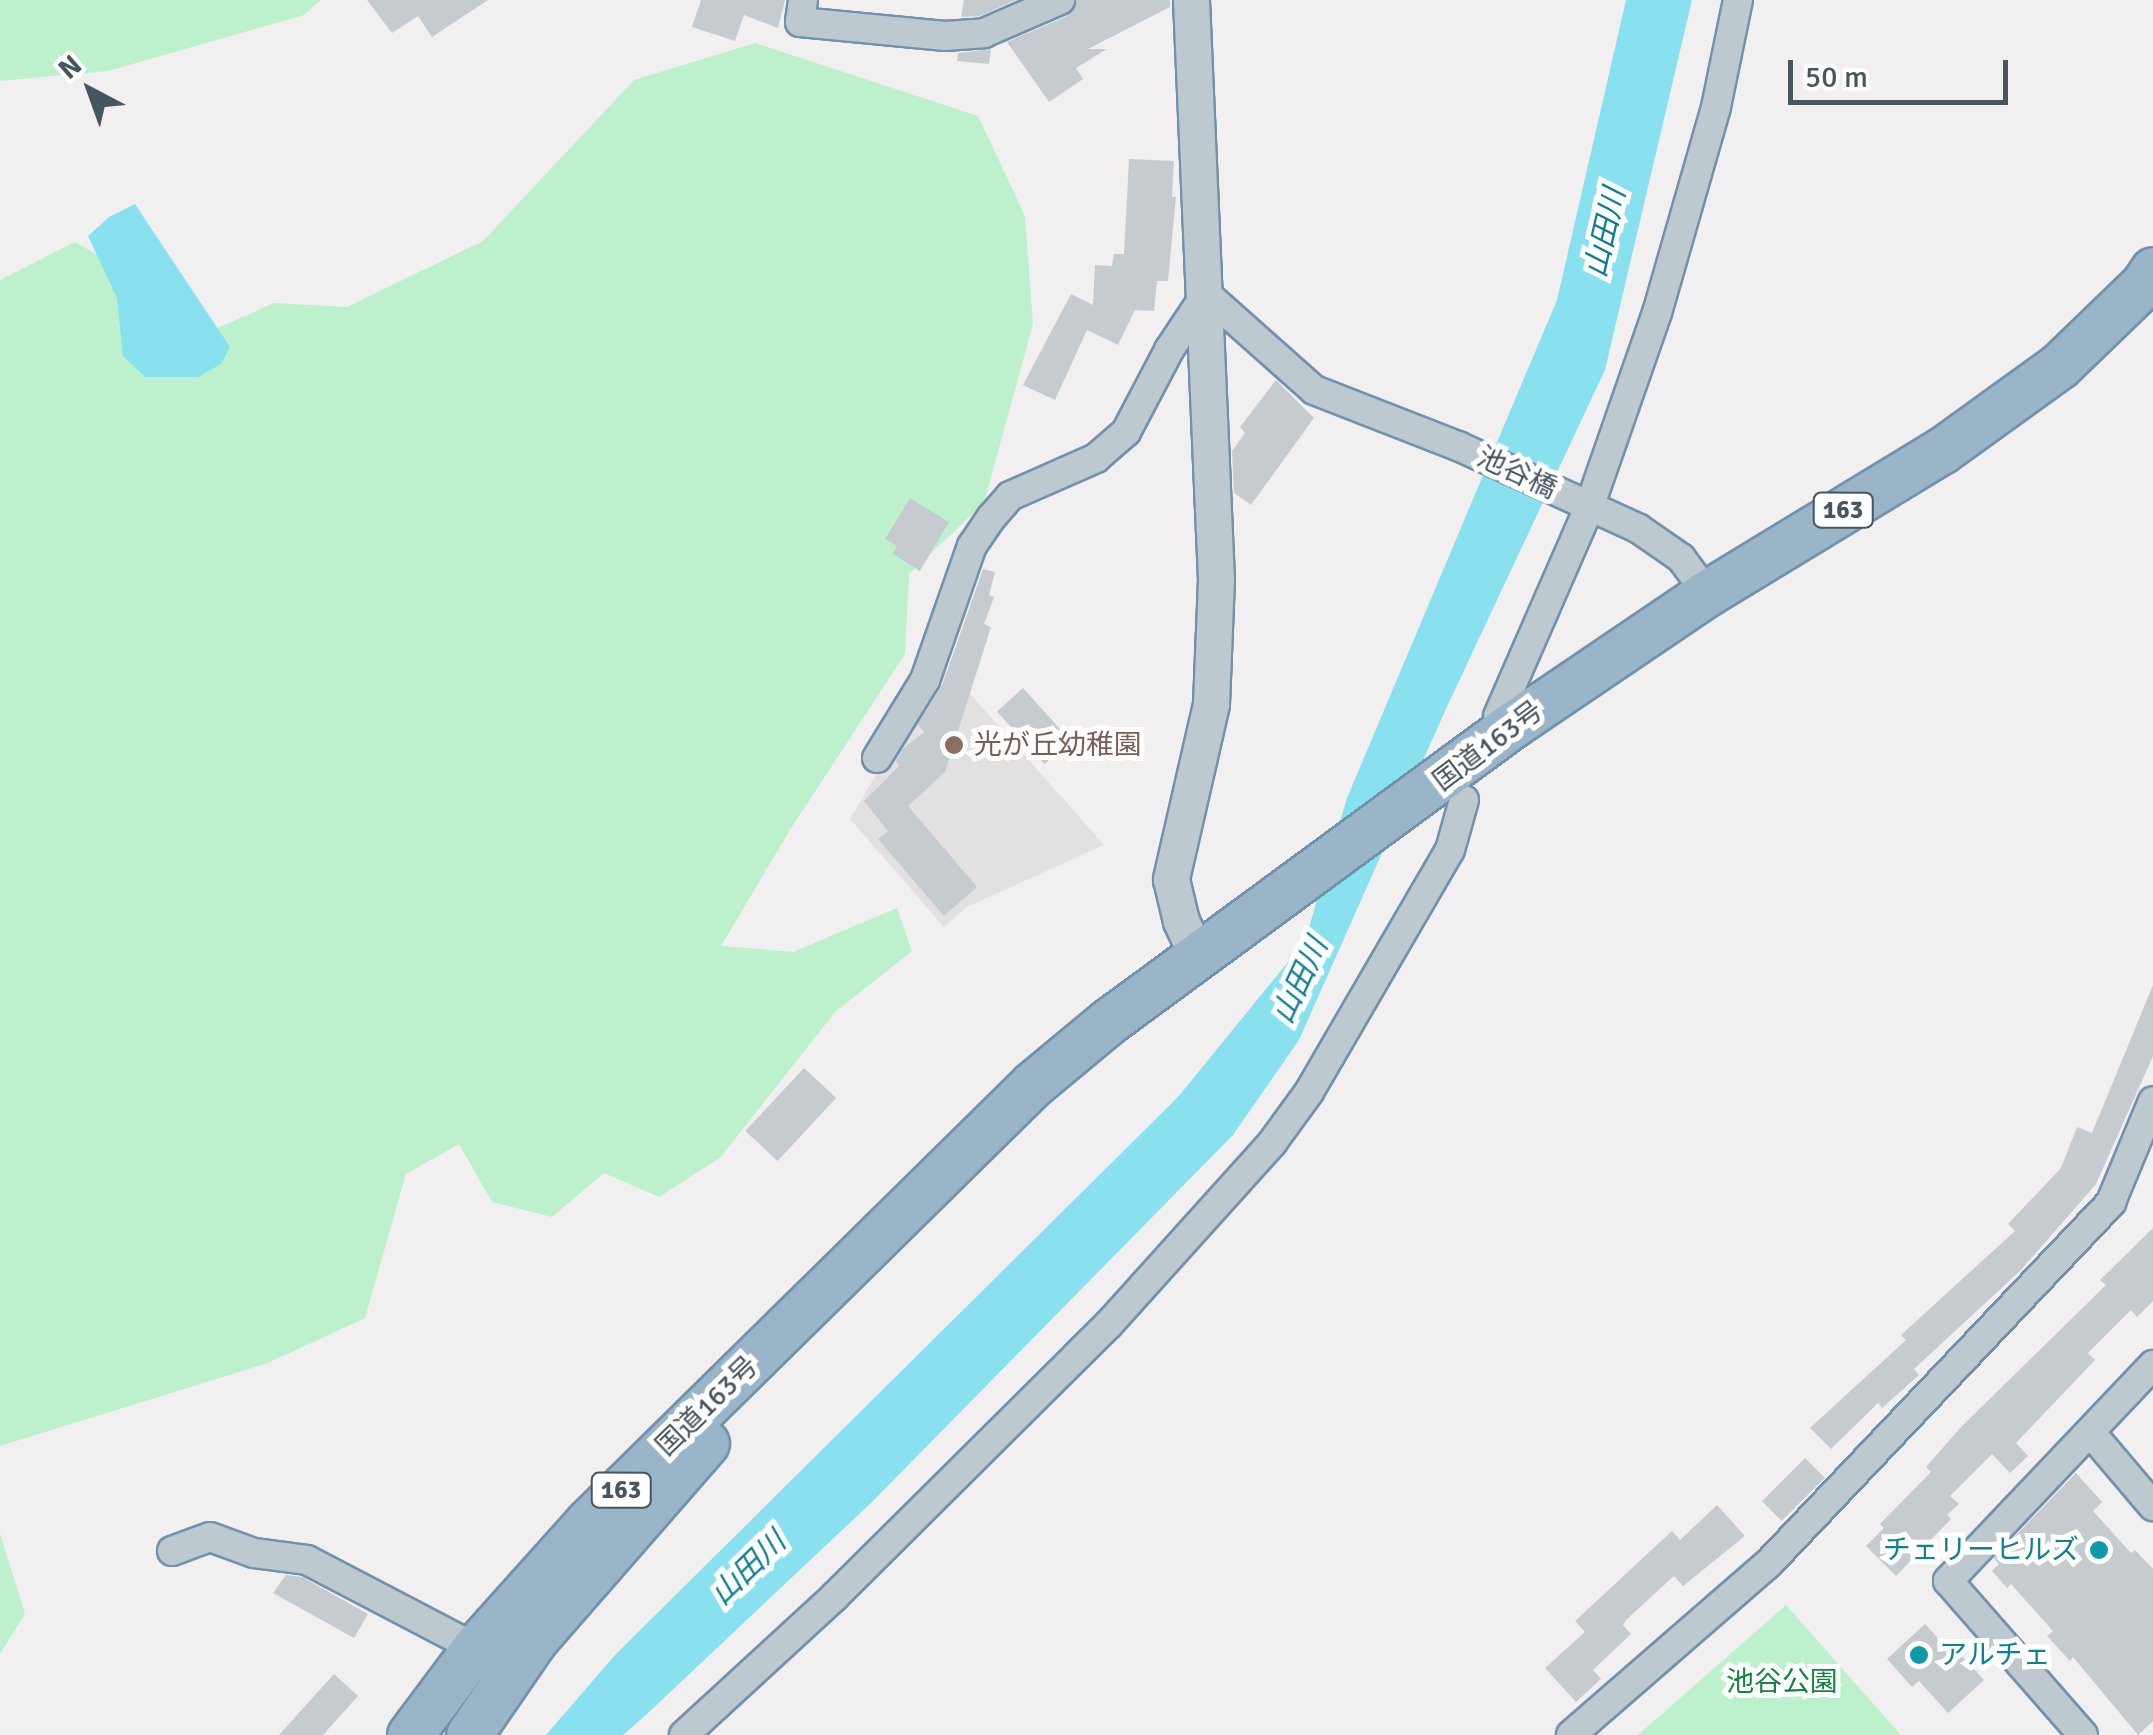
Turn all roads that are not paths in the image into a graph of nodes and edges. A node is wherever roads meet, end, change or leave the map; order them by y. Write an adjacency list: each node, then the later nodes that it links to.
1 (803, 0): 2 (street)
2 (1060, 0)
3 (1190, 0): 6 (street)
4 (1738, 0): 7 (street)
5 (2153, 270): 8 (highway, 国道163号 / 163)
6 (1206, 294): 7 (street, 池谷橋); 10 (street); 12 (street)
7 (1583, 503): 8 (street, 池谷橋); 9 (street)
8 (1707, 593): 11 (highway, 国道163号 / 163)
9 (1498, 716)
10 (877, 758)
11 (1466, 781): 12 (highway, 国道163号 / 163); 22 (street)
12 (1197, 955): 14 (highway, 国道163号 / 163)
13 (2153, 1102): 23 (street)
14 (854, 1265): 19 (highway, 国道163号 / 163); 21 (highway, 国道163号 / 163)
15 (2153, 1365): 16 (street)
16 (2090, 1432): 17 (street); 24 (street)
17 (2153, 1506)
18 (172, 1551): 19 (street)
19 (474, 1648): 20 (highway, 国道163号 / 163)
20 (410, 1735)
21 (469, 1735)
22 (684, 1735)
23 (1572, 1735)
24 (2083, 1735)

